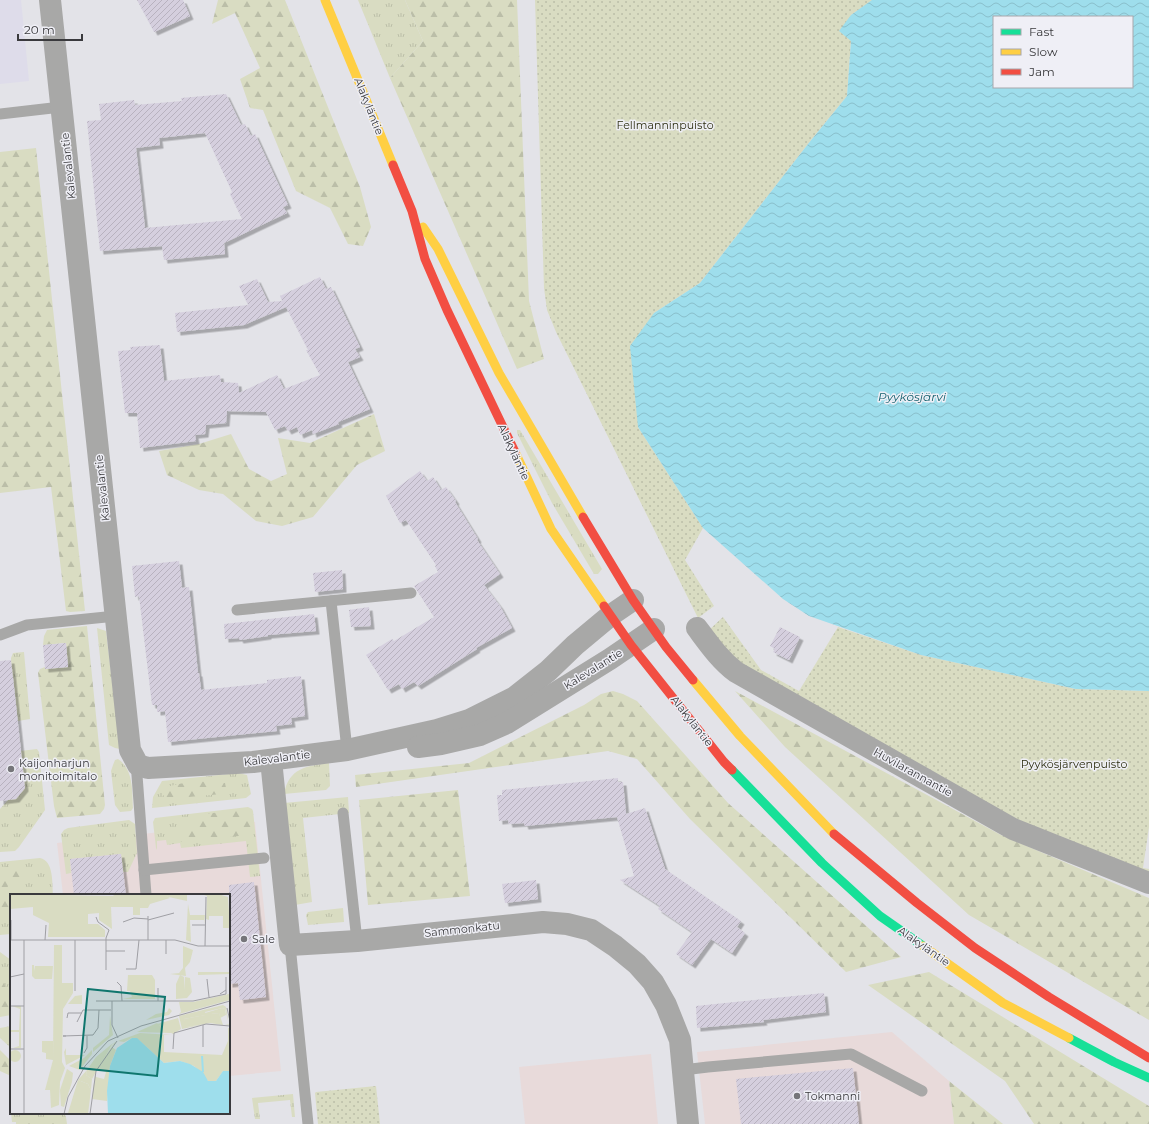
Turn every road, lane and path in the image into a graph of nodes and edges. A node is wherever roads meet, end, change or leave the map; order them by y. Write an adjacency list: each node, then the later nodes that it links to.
1 (50, 0): 3 (street, Kalevalantie)
2 (325, 0): 5 (main road, Alakyläntie)
3 (61, 107): 4 (lane); 11 (street, Kalevalantie)
4 (0, 114)
5 (412, 212): 7 (main road, Alakyläntie); 10 (main road, Alakyläntie)
6 (411, 593): 8 (lane)
7 (633, 600): 10 (street, Kalevalantie); 13 (main road, Alakyläntie)
8 (331, 601): 9 (lane); 16 (lane)
9 (237, 610)
10 (611, 615): 15 (main road, Alakyläntie); 16 (street, Kalevalantie)
11 (116, 616): 14 (lane); 17 (street, Kalevalantie)
12 (698, 628): 22 (street, Huvilarannantie)
13 (654, 629): 15 (street, Kalevalantie); 26 (main road, Alakyläntie)
14 (0, 635)
15 (632, 645): 16 (street, Kalevalantie); 28 (main road, Alakyläntie)
16 (347, 750): 18 (street, Kalevalantie)
17 (135, 760): 18 (street, Kalevalantie); 21 (lane)
18 (271, 760): 25 (street)
19 (343, 814): 24 (lane)
20 (264, 858): 21 (lane)
21 (144, 870): 23 (lane)
22 (1149, 883)
23 (146, 894)
24 (357, 941): 25 (street, Sammonkatu); 27 (street, Sammonkatu)
25 (290, 945): 30 (lane)
26 (1149, 1058)
27 (683, 1070): 29 (lane); 31 (street, Sammonkatu)
28 (1149, 1078)
29 (922, 1092)
30 (308, 1124)
31 (688, 1124)

